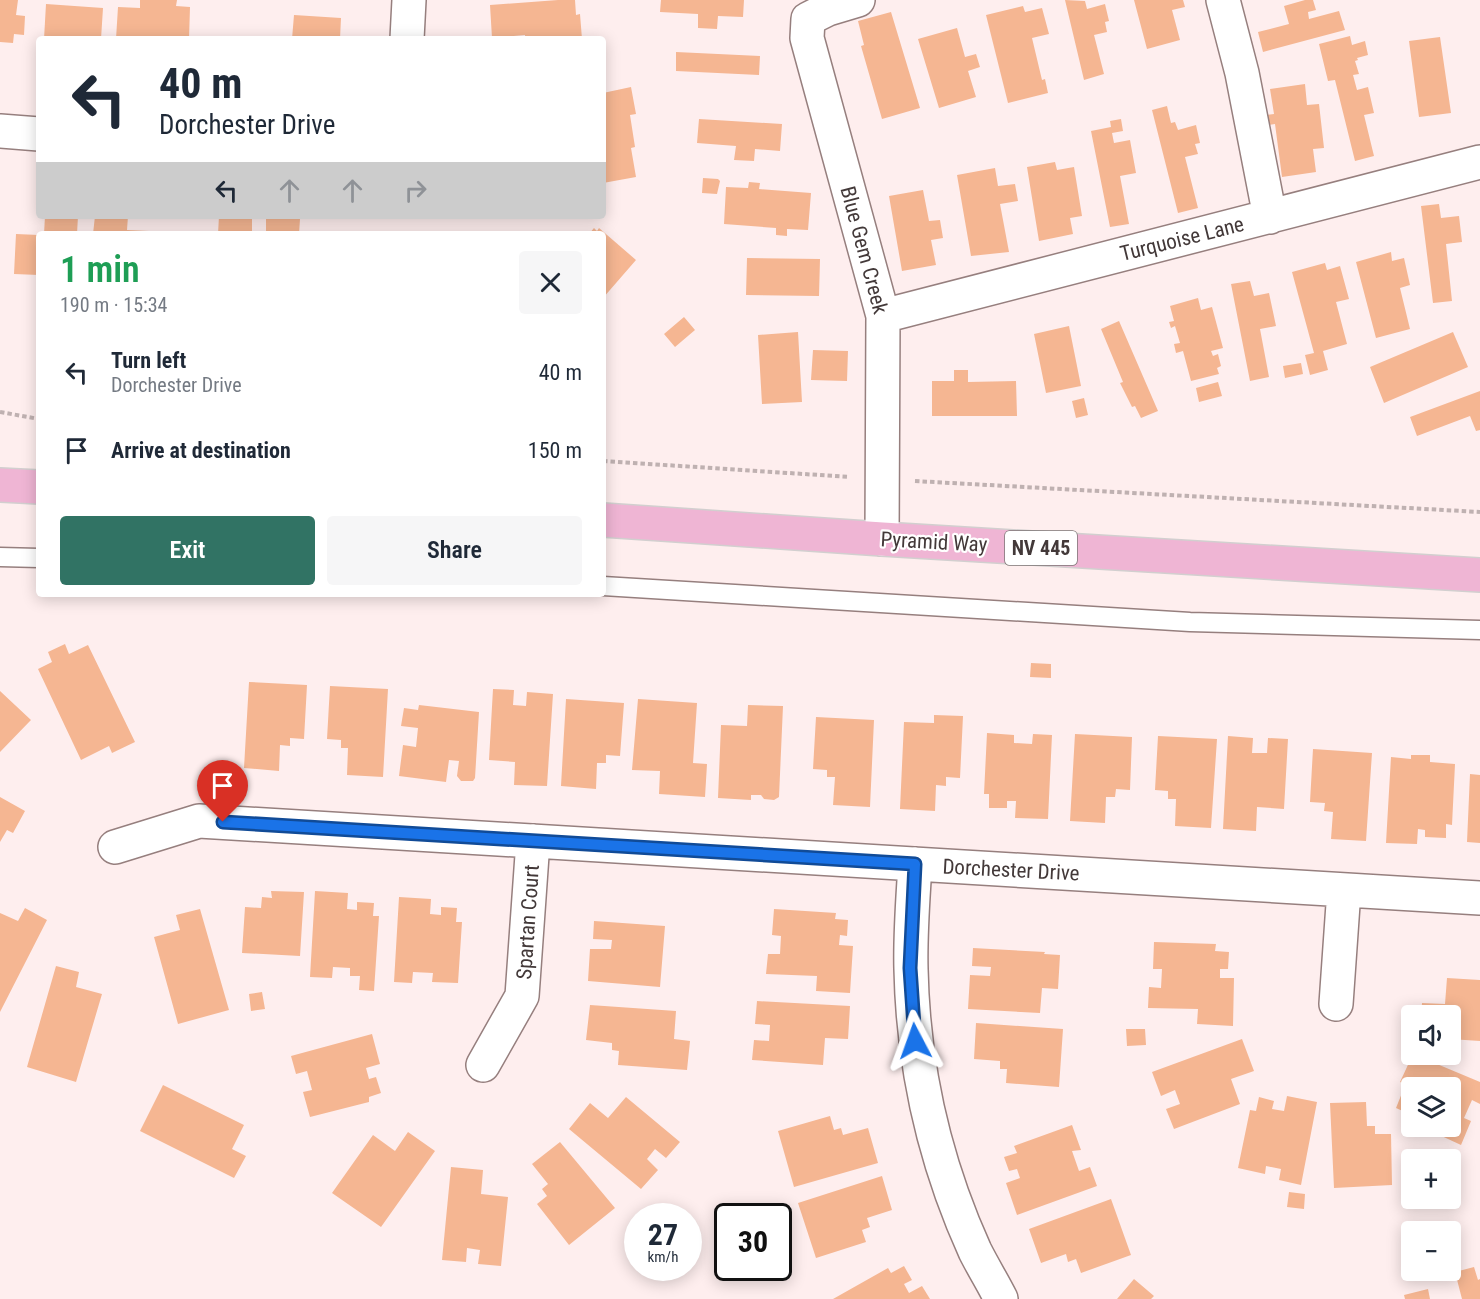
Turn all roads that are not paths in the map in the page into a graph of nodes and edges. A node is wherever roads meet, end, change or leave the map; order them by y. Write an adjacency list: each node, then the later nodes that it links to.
1 (409, 0): 4 (street)
2 (858, 0): 9 (street, Blue Gem Creek)
3 (1223, 0): 8 (street)
4 (407, 36)
5 (0, 132): 6 (street)
6 (36, 134)
7 (1480, 162): 8 (street, Turquoise Lane)
8 (1270, 217): 9 (street, Turquoise Lane)
9 (883, 316): 13 (street, Blue Gem Creek)
10 (0, 485): 11 (main road)
11 (36, 487)
12 (606, 520): 13 (main road, Pyramid Way / NV 445)
13 (882, 539): 16 (main road, Pyramid Way / NV 445)
14 (0, 557): 15 (lane)
15 (36, 558)
16 (1480, 575)
17 (606, 586): 18 (lane)
18 (1480, 630)
19 (533, 841): 20 (street, Dorchester Drive); 21 (street, Dorchester Drive); 25 (street, Spartan Court)
20 (115, 847)
21 (915, 864): 22 (street, Dorchester Drive); 26 (street)
22 (1344, 890): 23 (street, Dorchester Drive); 24 (street)
23 (1480, 898)
24 (1336, 1004)
25 (483, 1065)
26 (1001, 1299)

